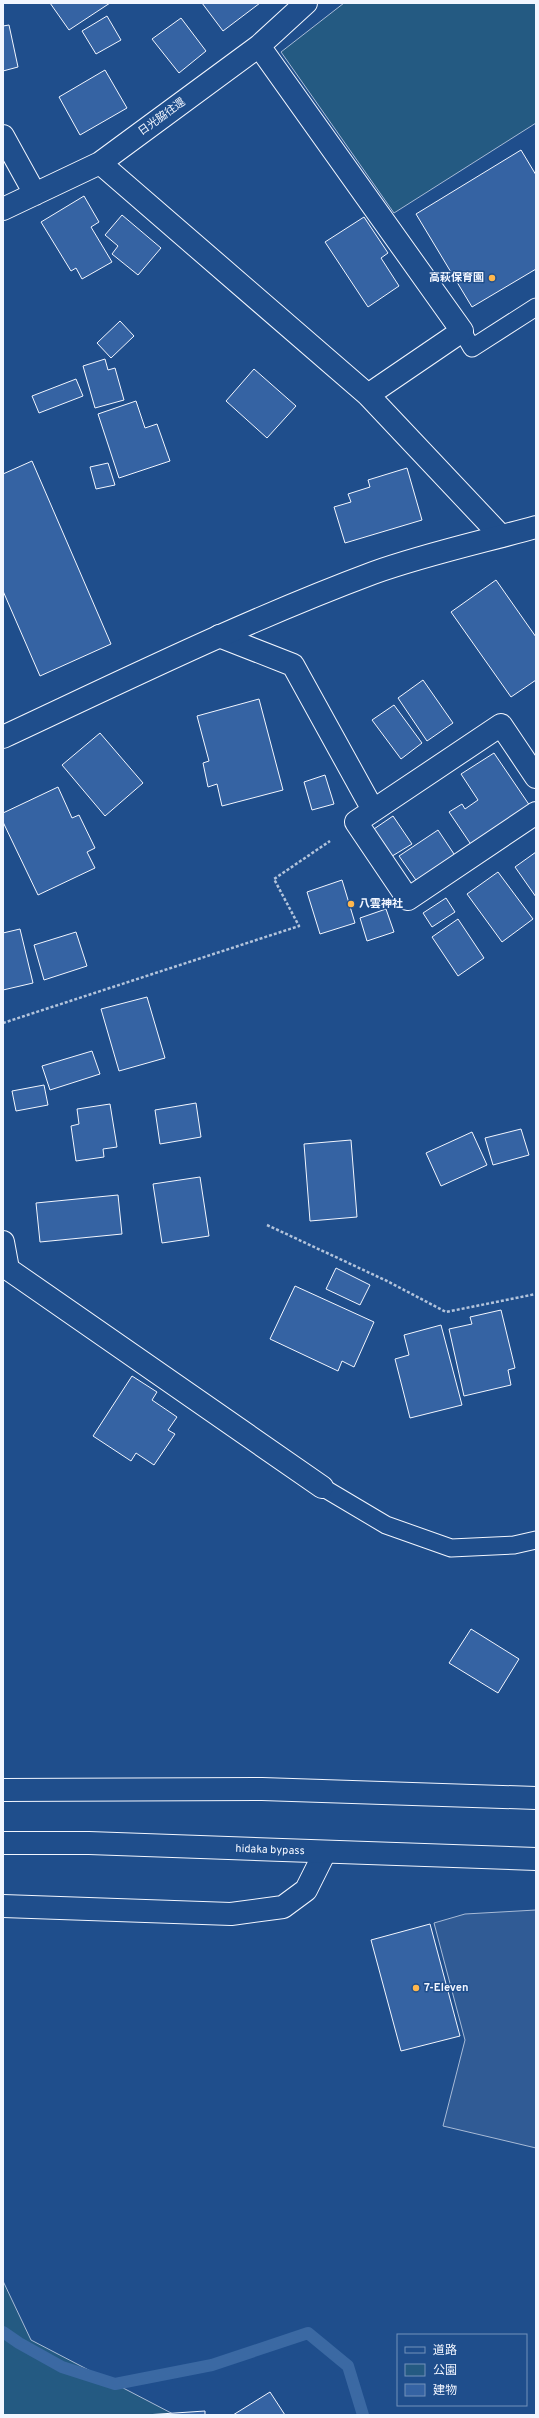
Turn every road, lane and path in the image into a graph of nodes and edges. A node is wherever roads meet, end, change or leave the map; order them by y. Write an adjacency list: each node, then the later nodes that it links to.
1 (306, 3): 2 (main road, 日光脇往還)
2 (259, 46): 4 (main road, 日光脇往還); 8 (main road)
3 (3, 136): 5 (main road)
4 (100, 163): 5 (main road, 日光脇往還); 9 (main road)
5 (35, 194): 6 (main road, 日光脇往還)
6 (3, 209)
7 (536, 307): 8 (lane)
8 (462, 331): 9 (main road)
9 (368, 395): 11 (main road)
10 (536, 527): 11 (main road)
11 (502, 536): 12 (main road)
12 (219, 636): 13 (main road); 16 (main road)
13 (3, 737)
14 (536, 776): 16 (main road)
15 (536, 813): 16 (main road)
16 (365, 816): 17 (path)
17 (3, 1023)
18 (267, 1225): 21 (path)
19 (3, 1242): 20 (main road)
20 (5, 1274): 22 (main road)
21 (536, 1294)
22 (322, 1487): 23 (lane)
23 (536, 1540)
24 (5, 1786): 25 (main road)
25 (536, 1798)
26 (3, 1843): 27 (main road, hidaka bypass)
27 (325, 1852): 28 (main road, hidaka bypass); 29 (main road)
28 (536, 1860)
29 (3, 1906)

